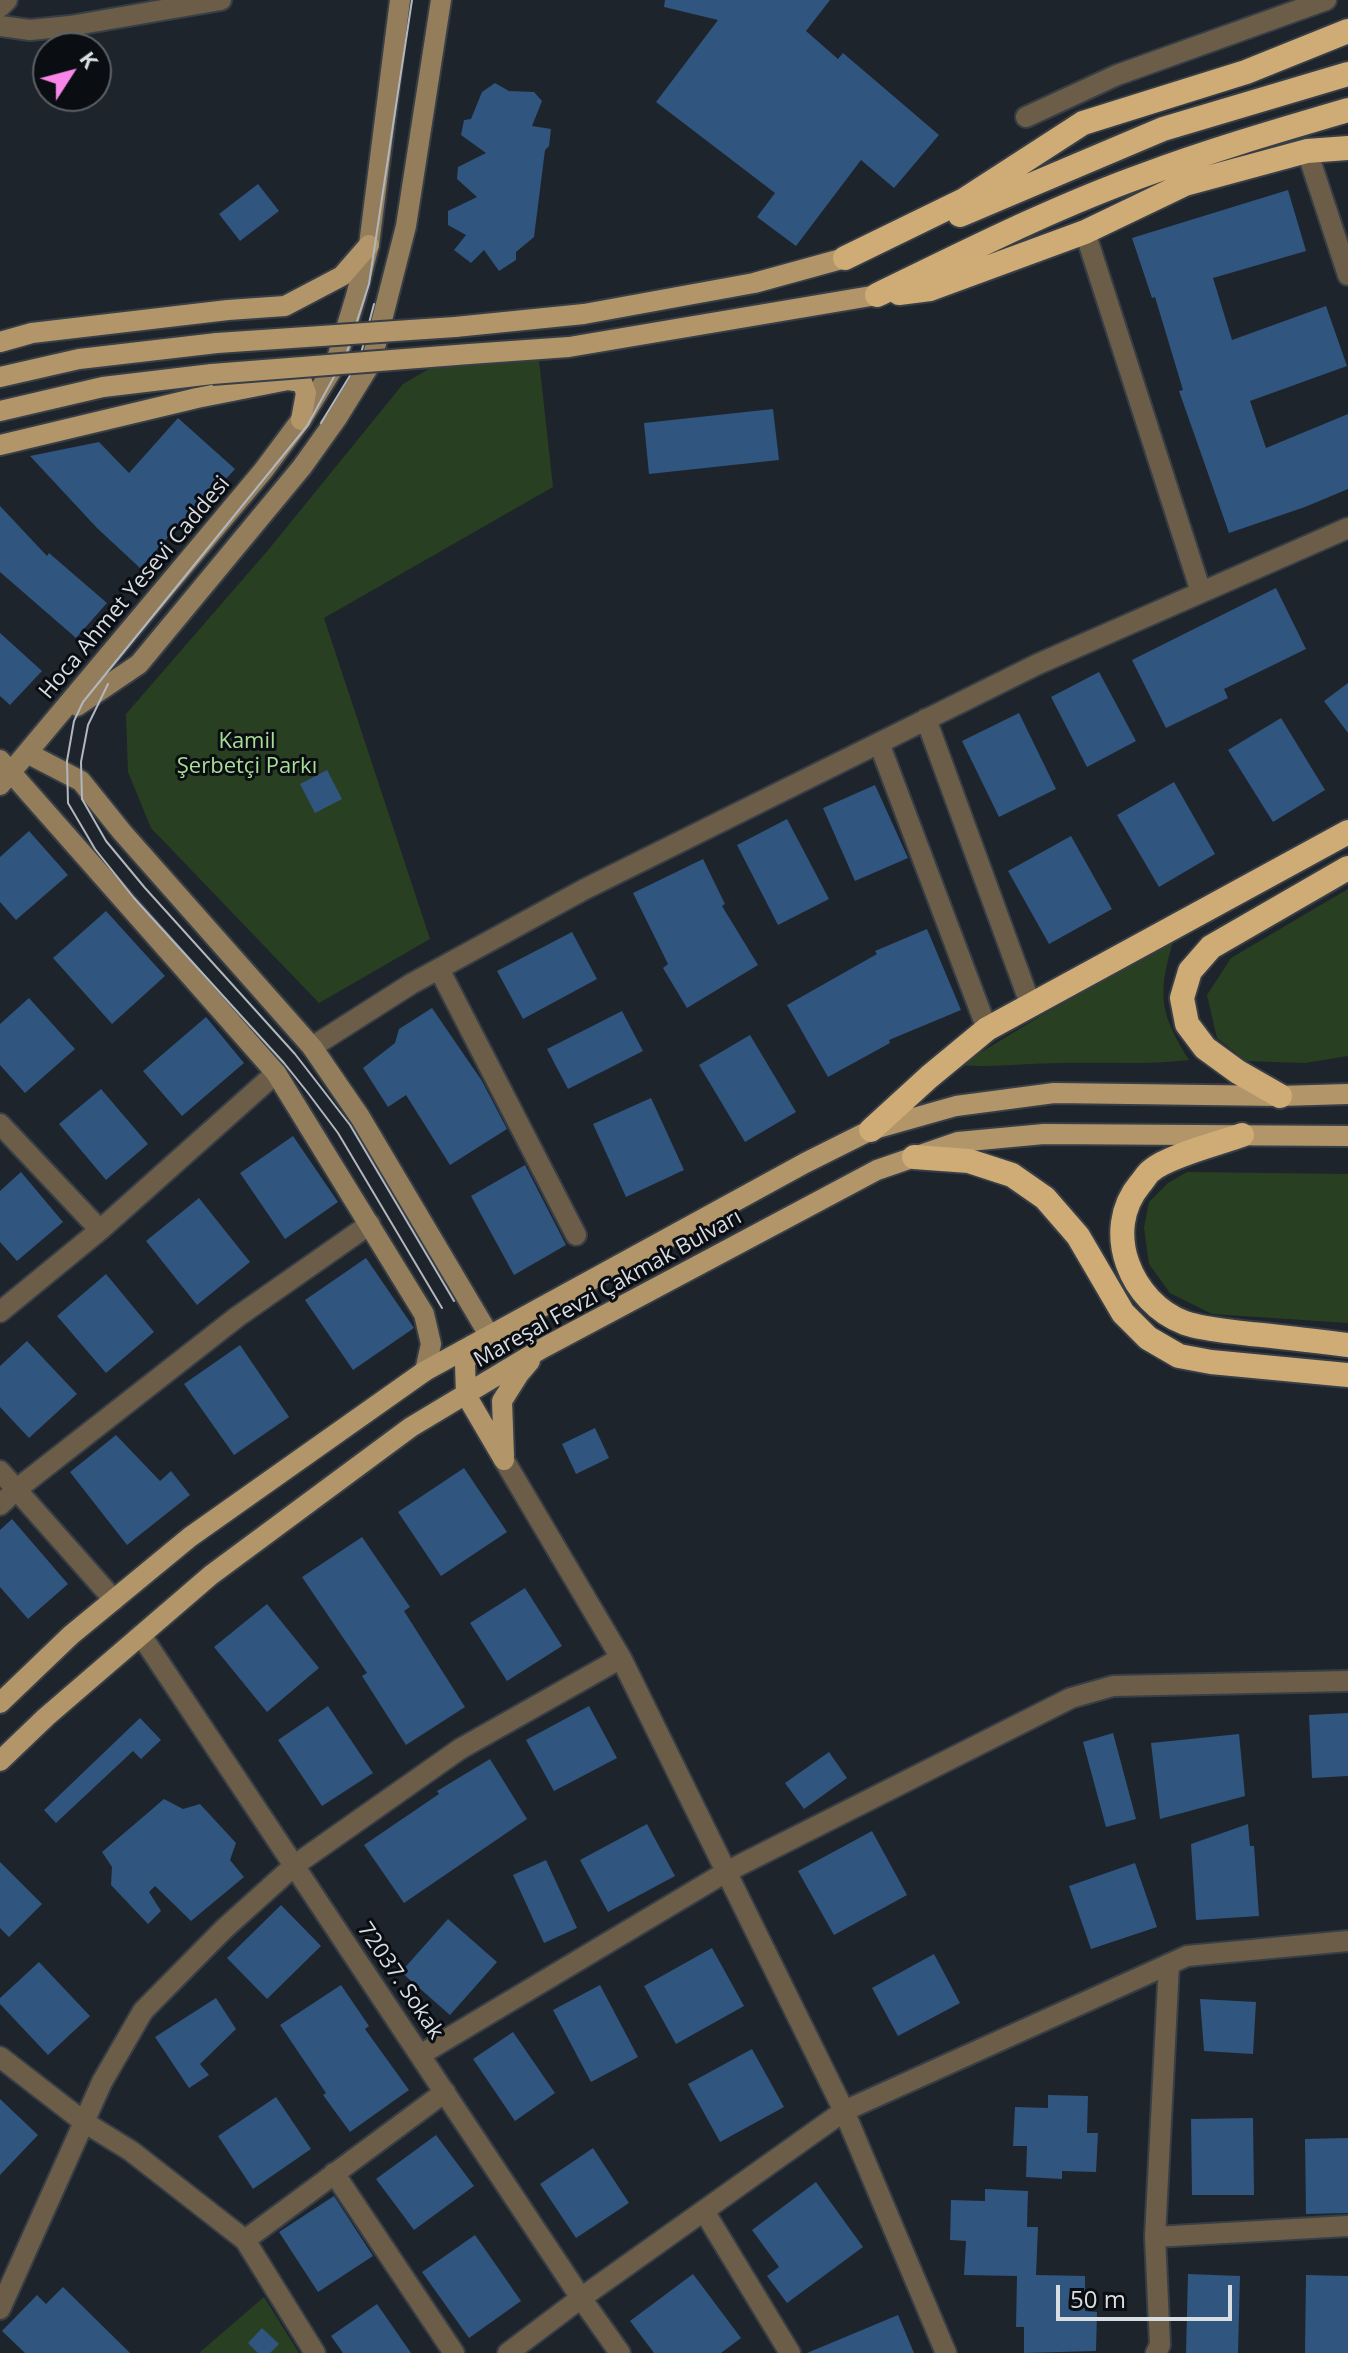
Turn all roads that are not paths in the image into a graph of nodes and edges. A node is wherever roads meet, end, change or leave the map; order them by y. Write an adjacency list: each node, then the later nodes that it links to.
1 (7, 0): 6 (street)
2 (221, 0): 7 (street)
3 (400, 0): 15 (street, Hoca Ahmet Yesevi Caddesi)
4 (441, 0): 27 (street, Hoca Ahmet Yesevi Caddesi)
5 (1326, 0): 11 (street)
6 (0, 7)
7 (0, 26)
8 (1348, 31): 16 (highway)
9 (1348, 74): 16 (highway)
10 (1348, 110): 18 (highway)
11 (1026, 117)
12 (1348, 148): 13 (highway)
13 (1307, 151): 14 (highway); 17 (street)
14 (1085, 232): 18 (highway); 25 (street)
15 (369, 245): 19 (main road); 22 (street, Hoca Ahmet Yesevi Caddesi)
16 (845, 258): 20 (main road, bridge)
17 (1348, 275)
18 (877, 295): 21 (main road, bridge)
19 (0, 342)
20 (0, 377)
21 (0, 411)
22 (301, 420): 23 (main road); 27 (street, Hoca Ahmet Yesevi Caddesi)
23 (0, 445)
24 (1348, 528): 25 (street)
25 (1201, 592): 26 (street)
26 (926, 719): 28 (street); 34 (street)
27 (54, 722): 29 (street)
28 (879, 743): 33 (street); 35 (street)
29 (27, 753): 30 (street); 36 (street)
30 (4, 772): 37 (street)
31 (1348, 832): 34 (highway)
32 (1348, 868): 39 (highway)
33 (439, 969): 36 (street); 47 (street)
34 (1031, 1006): 35 (highway)
35 (987, 1029): 41 (highway)
36 (312, 1047): 49 (street)
37 (276, 1073): 45 (street); 46 (street)
38 (1348, 1094): 39 (main road, Mareşal Fevzi Çakmak Bulvarı)
39 (1280, 1096): 41 (main road, Mareşal Fevzi Çakmak Bulvarı)
40 (0, 1124): 46 (street)
41 (871, 1130): 49 (main road, Mareşal Fevzi Çakmak Bulvarı)
42 (1242, 1135): 43 (main road, Mareşal Fevzi Çakmak Bulvarı); 44 (main road, Mareşal Fevzi Çakmak Bulvarı); 50 (highway)
43 (1348, 1136)
44 (914, 1157): 51 (main road, Mareşal Fevzi Çakmak Bulvarı); 53 (highway)
45 (370, 1224): 52 (street); 57 (street)
46 (100, 1230): 48 (street)
47 (576, 1235)
48 (0, 1312)
49 (481, 1340): 52 (main road, Mareşal Fevzi Çakmak Bulvarı); 54 (main road)
50 (1348, 1345)
51 (541, 1349): 54 (main road, Mareşal Fevzi Çakmak Bulvarı); 55 (main road)
52 (425, 1371): 59 (main road, Mareşal Fevzi Çakmak Bulvarı)
53 (1348, 1375)
54 (466, 1395): 55 (main road); 60 (main road, Mareşal Fevzi Çakmak Bulvarı)
55 (504, 1460): 61 (street)
56 (0, 1471): 57 (street)
57 (17, 1489): 58 (street); 59 (street)
58 (0, 1505)
59 (114, 1600): 63 (main road, Mareşal Fevzi Çakmak Bulvarı)
60 (141, 1635): 64 (main road, Mareşal Fevzi Çakmak Bulvarı); 65 (street, 72037. Sokak)
61 (621, 1658): 65 (street); 66 (street)
62 (1348, 1681): 66 (street)
63 (0, 1703)
64 (0, 1761)
65 (295, 1865): 69 (street, 72037. Sokak); 73 (street)
66 (726, 1872): 69 (street); 72 (street)
67 (1348, 1941): 68 (street)
68 (1169, 1964): 72 (street); 77 (street)
69 (420, 2055): 71 (street, 72037. Sokak)
70 (0, 2057): 73 (street)
71 (445, 2092): 74 (street); 79 (street, 72037. Sokak)
72 (844, 2111): 75 (street); 86 (street)
73 (84, 2122): 78 (street); 80 (street)
74 (334, 2173): 78 (street); 82 (street)
75 (704, 2211): 79 (street); 85 (street)
76 (1348, 2226): 77 (street)
77 (1155, 2237): 87 (street)
78 (245, 2240): 81 (street)
79 (581, 2298): 83 (street); 84 (street, 72037. Sokak)
80 (0, 2309)
81 (315, 2353)
82 (454, 2353)
83 (508, 2353)
84 (620, 2353)
85 (790, 2353)
86 (946, 2353)
87 (1156, 2353)

